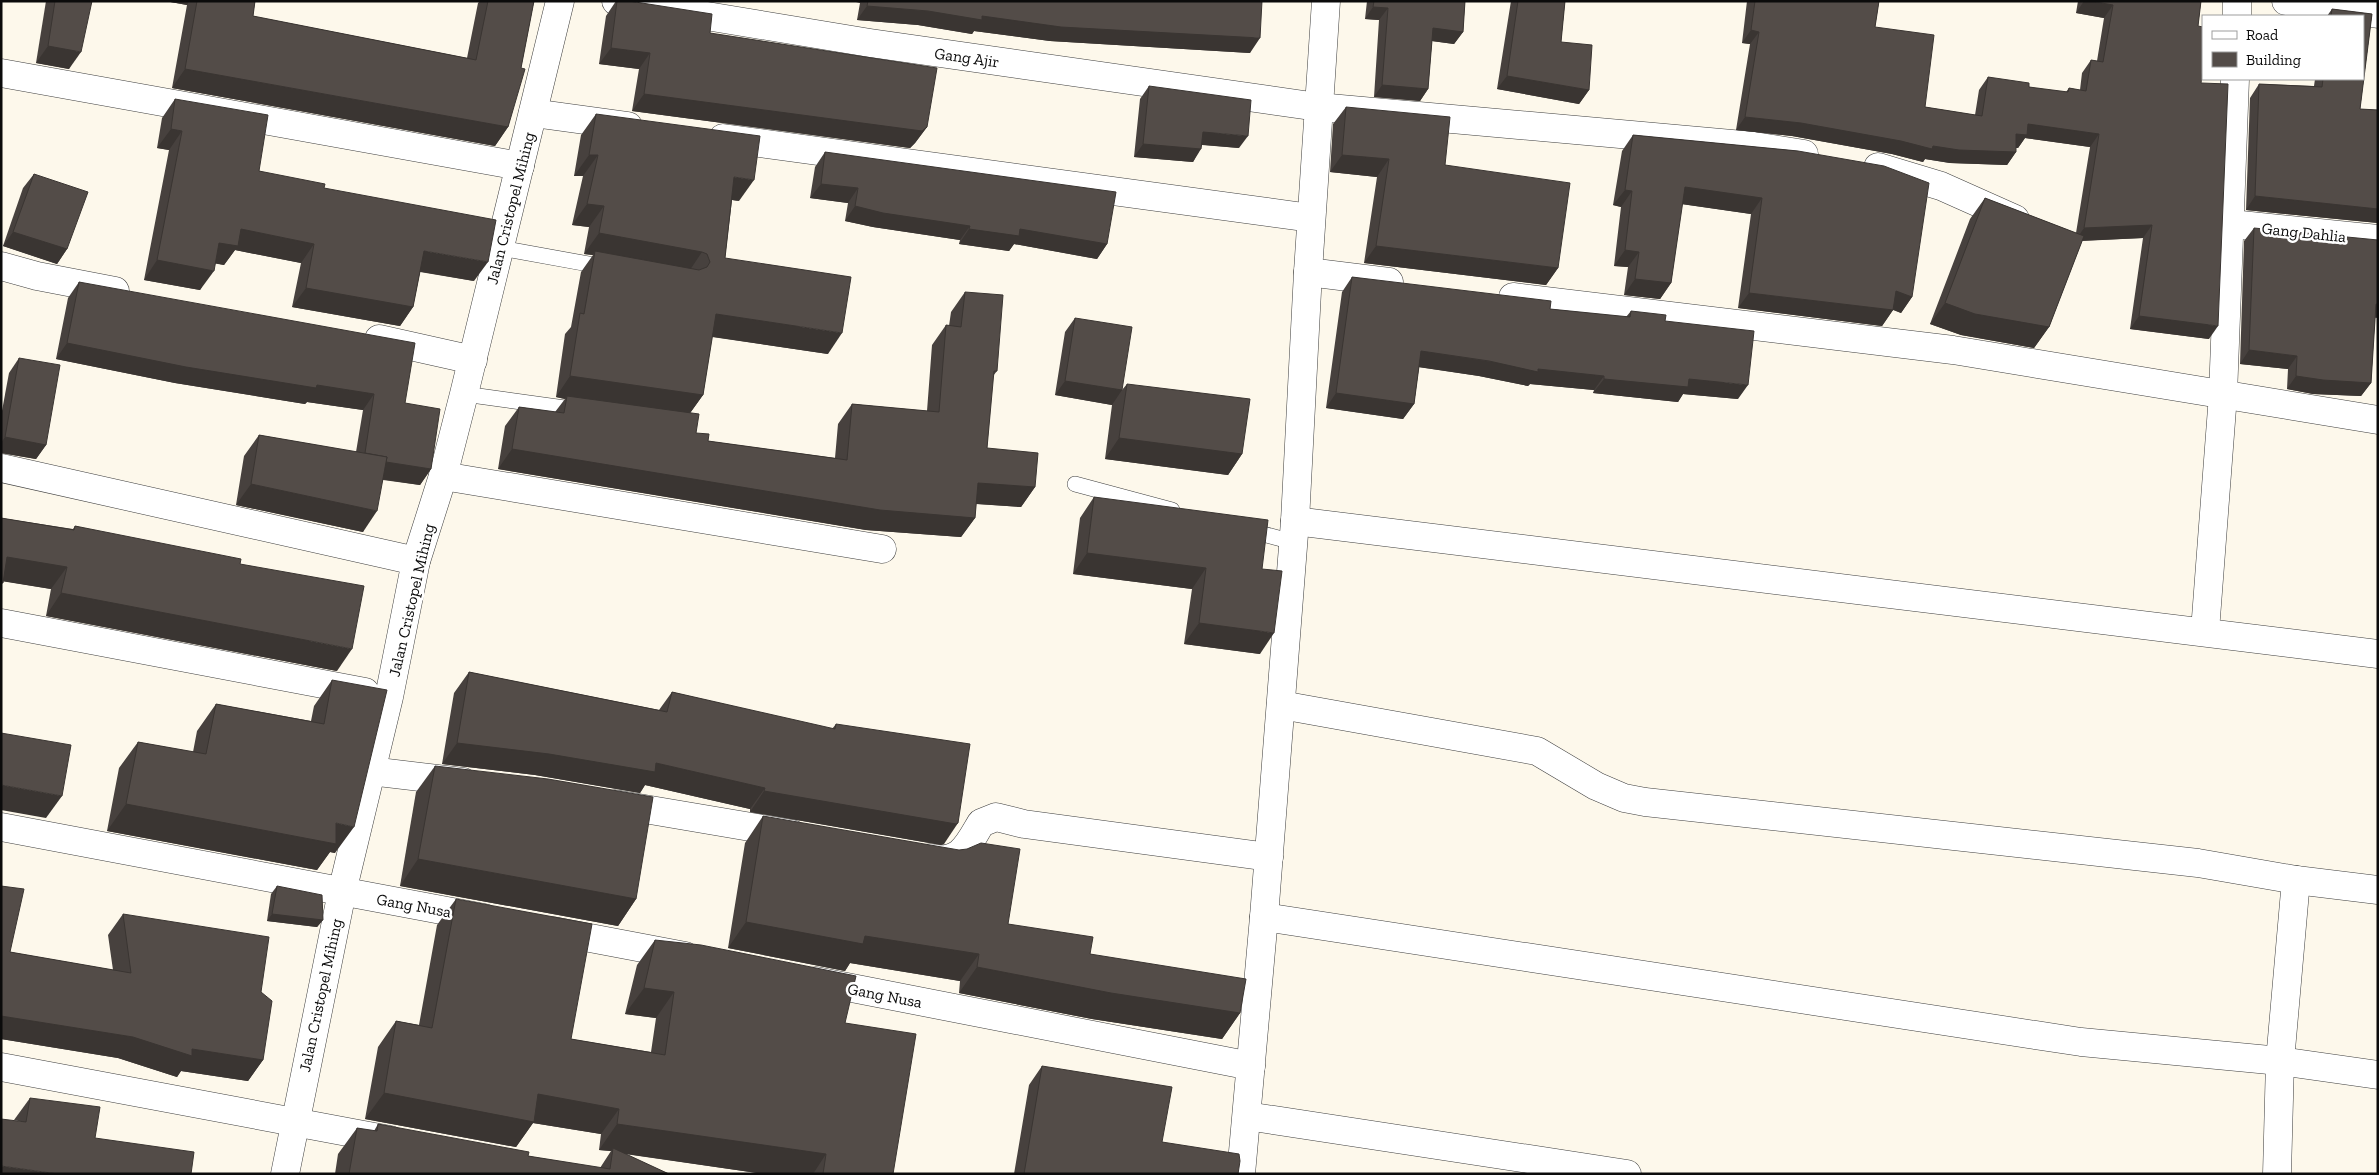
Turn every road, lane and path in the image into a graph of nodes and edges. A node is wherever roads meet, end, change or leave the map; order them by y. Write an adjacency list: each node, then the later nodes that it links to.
1 (560, 1): 11 (street, Jalan Cristopel Mihing)
2 (616, 1): 10 (street, Gang Ajir)
3 (1326, 1): 10 (street)
4 (2237, 1): 7 (street)
5 (2286, 1): 6 (street)
6 (2378, 14)
7 (2237, 15)
8 (1, 73): 16 (street)
9 (2235, 80): 18 (street)
10 (1318, 107): 14 (street, Gang Ajir); 17 (street)
11 (533, 113): 12 (street); 16 (street, Jalan Cristopel Mihing)
12 (650, 128)
13 (699, 135): 17 (street)
14 (1828, 158)
15 (1854, 163): 19 (street)
16 (520, 166): 21 (street, Jalan Cristopel Mihing)
17 (1311, 218): 24 (street)
18 (2231, 224): 20 (street, Gang Dahlia); 31 (street)
19 (2042, 231)
20 (2378, 239)
21 (500, 248): 23 (lane); 29 (street, Jalan Cristopel Mihing)
22 (1, 266): 27 (street)
23 (617, 270)
24 (1308, 272): 25 (street); 39 (street)
25 (1415, 285)
26 (1484, 294): 31 (street)
27 (137, 295)
28 (350, 334): 29 (street)
29 (472, 360): 30 (street, Jalan Cristopel Mihing)
30 (464, 394): 32 (lane); 35 (street, Jalan Cristopel Mihing)
31 (2223, 395): 33 (street); 43 (street)
32 (589, 412)
33 (2378, 420)
34 (1, 468): 41 (street)
35 (443, 476): 40 (street); 41 (street, Jalan Cristopel Mihing)
36 (1075, 484): 37 (lane)
37 (1188, 514)
38 (1236, 527): 39 (lane)
39 (1294, 532): 43 (street); 46 (street)
40 (882, 549)
41 (416, 561): 45 (street, Jalan Cristopel Mihing)
42 (1, 624): 45 (street)
43 (2205, 631): 44 (street)
44 (2378, 654)
45 (389, 696): 47 (street, Jalan Cristopel Mihing)
46 (1280, 705): 53 (street); 54 (street)
47 (370, 771): 48 (street); 56 (street, Jalan Cristopel Mihing)
48 (485, 785)
49 (590, 800): 51 (street)
50 (1, 827): 56 (street, Gang Nusa)
51 (814, 838)
52 (901, 852): 53 (street)
53 (1269, 857): 57 (street)
54 (2296, 880): 55 (street); 60 (street)
55 (2378, 890)
56 (342, 892): 58 (street, Gang Nusa); 65 (street, Jalan Cristopel Mihing)
57 (1264, 917): 60 (street); 61 (street)
58 (712, 961)
59 (791, 976): 61 (street, Gang Nusa)
60 (2280, 1061): 63 (street); 70 (street)
61 (1251, 1066): 64 (street)
62 (1, 1067): 65 (street)
63 (2378, 1075)
64 (1246, 1116): 68 (street); 69 (street)
65 (294, 1122): 66 (street); 67 (street, Jalan Cristopel Mihing)
66 (419, 1146)
67 (284, 1174)
68 (1241, 1174)
69 (1627, 1174)
70 (2277, 1174)

